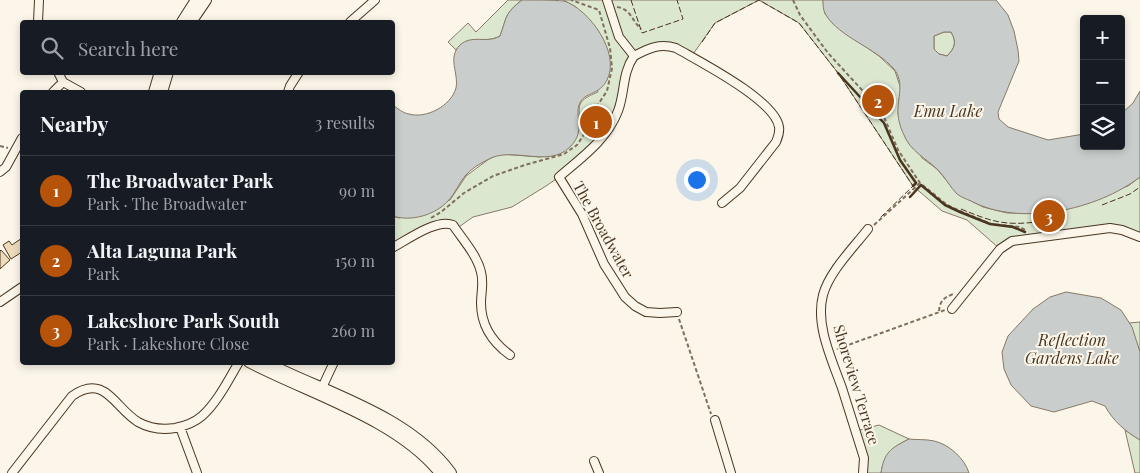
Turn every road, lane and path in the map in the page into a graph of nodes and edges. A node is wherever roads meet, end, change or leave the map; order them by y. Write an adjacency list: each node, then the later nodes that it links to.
1 (39, 0): 9 (street)
2 (196, 0): 10 (street)
3 (206, 0): 11 (street)
4 (375, 0): 12 (street)
5 (571, 0): 29 (path)
6 (607, 0): 8 (street)
7 (793, 0): 27 (path)
8 (610, 8): 13 (path); 14 (street)
9 (38, 20)
10 (183, 20)
11 (192, 20)
12 (352, 20)
13 (641, 29)
14 (634, 56): 28 (street); 39 (street, The Broadwater)
15 (60, 75): 19 (street)
16 (159, 75): 22 (street)
17 (167, 75): 23 (street)
18 (297, 75): 24 (street)
19 (63, 82): 20 (street); 21 (street)
20 (55, 90)
21 (77, 90)
22 (155, 90)
23 (163, 90)
24 (289, 90)
25 (20, 142): 26 (street)
26 (0, 172)
27 (920, 183): 30 (path); 32 (path)
28 (722, 204)
29 (430, 218)
30 (868, 229): 40 (street, Shoreview Terrace)
31 (1140, 237): 32 (street)
32 (1031, 238): 37 (street)
33 (395, 246): 41 (street)
34 (20, 289): 36 (street)
35 (956, 293): 38 (path)
36 (0, 302)
37 (952, 309): 38 (path)
38 (939, 311): 40 (path)
39 (677, 312): 47 (path)
40 (830, 352): 56 (street, Shoreview Terrace)
41 (510, 355)
42 (237, 365): 48 (street)
43 (256, 365): 46 (street)
44 (271, 365): 46 (street)
45 (333, 365): 46 (street)
46 (320, 391): 52 (street); 53 (street)
47 (715, 420): 55 (street)
48 (180, 427): 50 (street); 51 (street)
49 (594, 460): 54 (street)
50 (12, 473)
51 (197, 473)
52 (440, 473)
53 (450, 473)
54 (599, 473)
55 (731, 473)
56 (863, 473)

